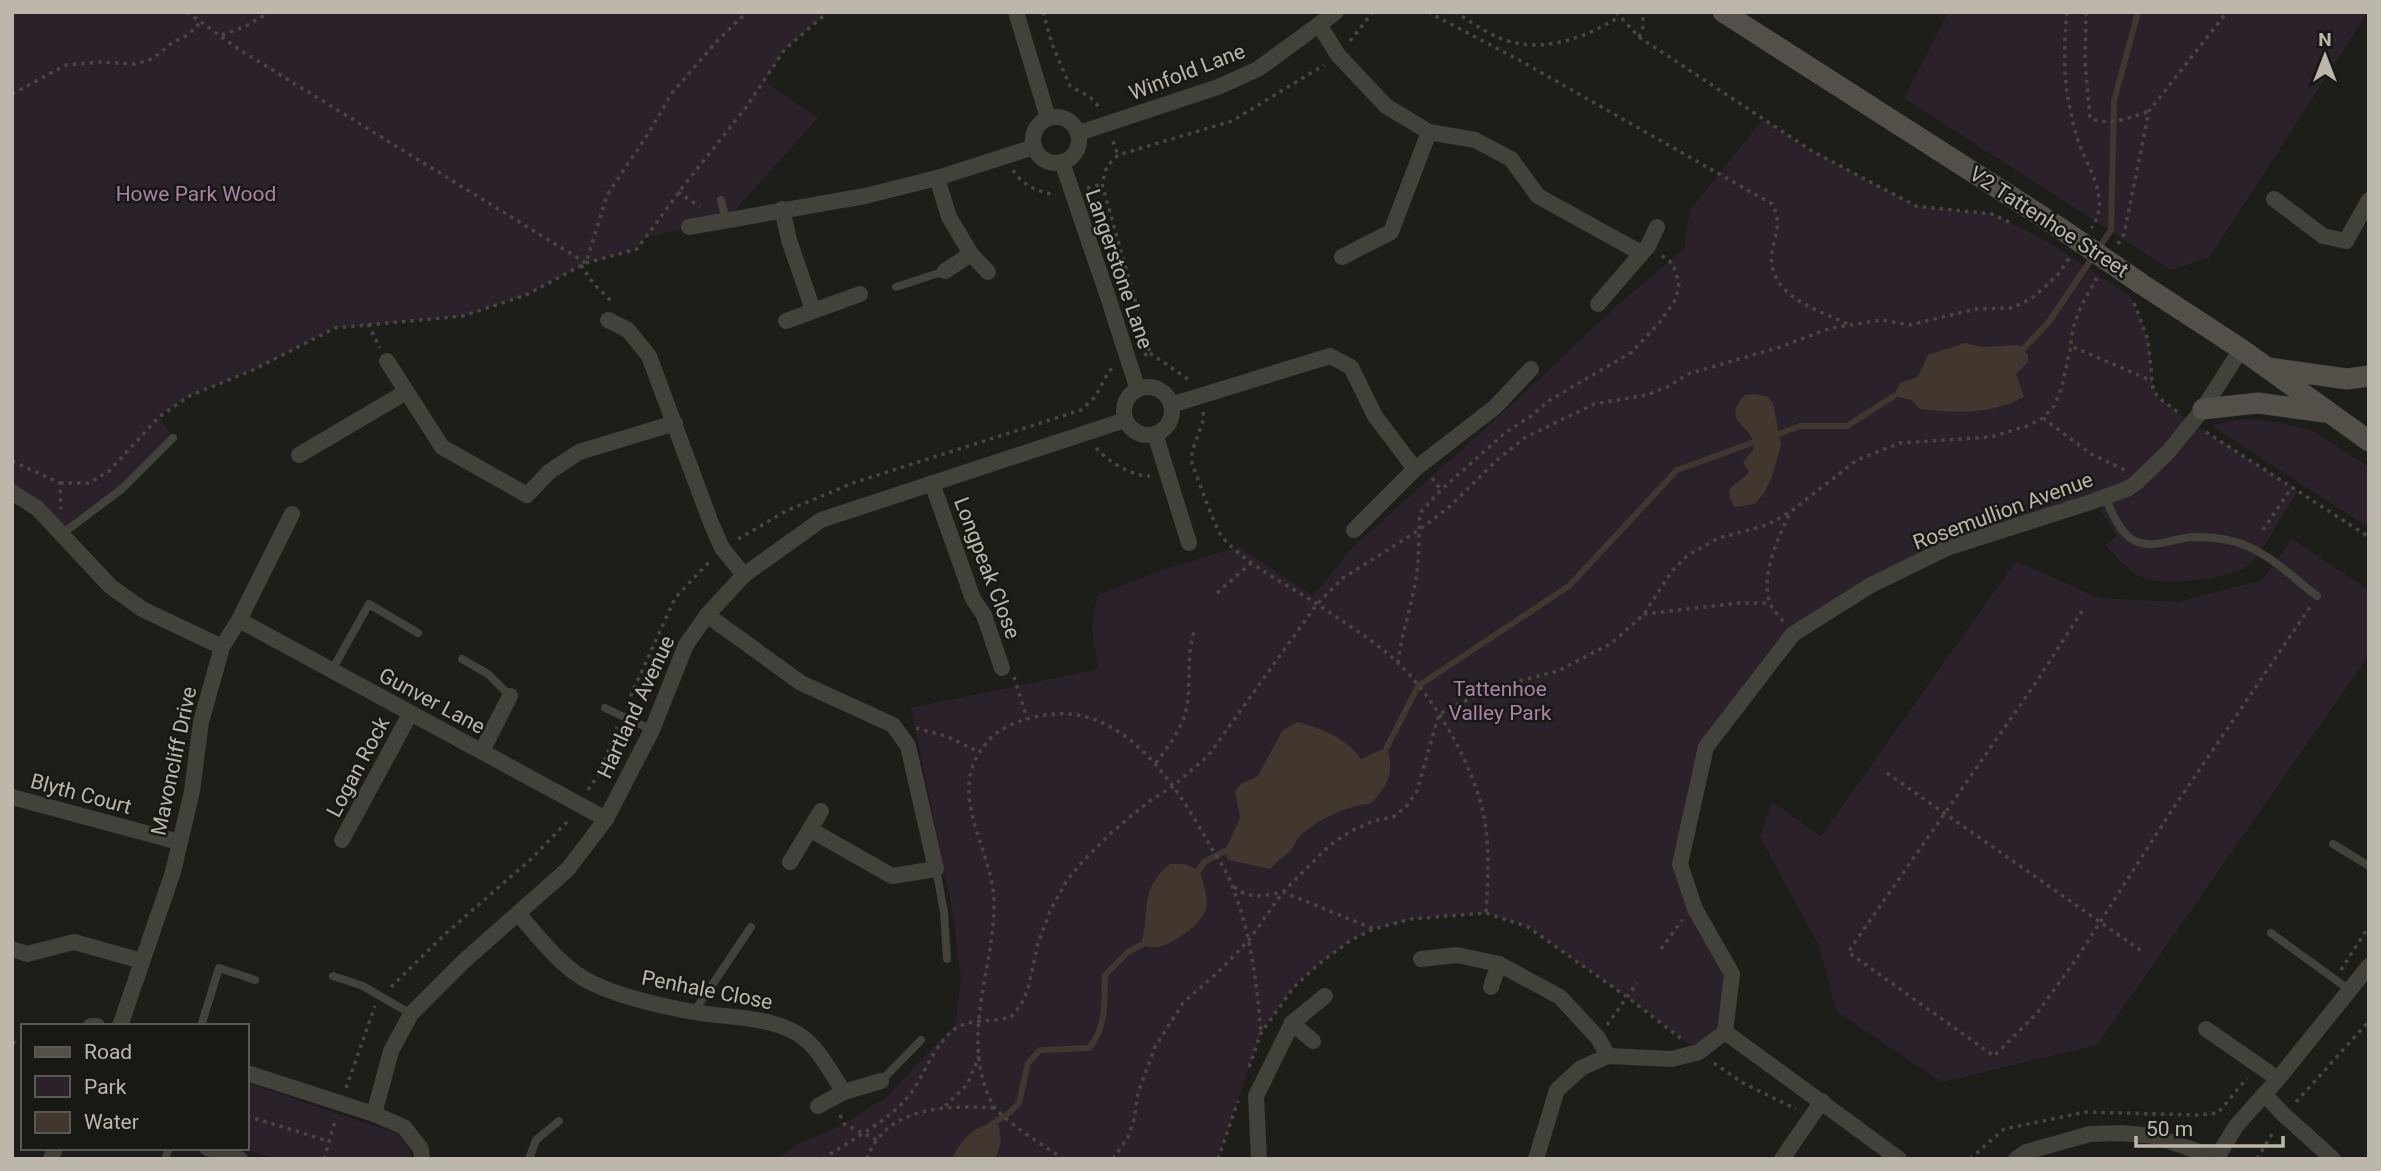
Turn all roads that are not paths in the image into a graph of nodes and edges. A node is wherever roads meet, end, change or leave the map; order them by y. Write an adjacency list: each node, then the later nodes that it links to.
1 (1016, 12): 5 (street)
2 (1336, 12): 4 (street, Winfold Lane)
3 (1723, 12): 29 (street, V2 Tattenhoe Street, bridge)
4 (1320, 26): 6 (street); 7 (street, Winfold Lane)
5 (1048, 118): 7 (street); 8 (street)
6 (1429, 132): 18 (street); 20 (street)
7 (1079, 133): 9 (street)
8 (1034, 147): 9 (street); 10 (street)
9 (1062, 162): 34 (street, Langerstone Lane)
10 (937, 178): 14 (street); 19 (street)
11 (2274, 199): 13 (street)
12 (721, 200): 15 (lane)
13 (2369, 200)
14 (782, 209): 15 (street); 26 (street)
15 (726, 220): 16 (street)
16 (689, 227)
17 (1657, 228): 18 (street)
18 (1644, 250): 25 (street)
19 (971, 254): 21 (street); 22 (street)
20 (1342, 257)
21 (945, 271): 23 (lane)
22 (988, 272)
23 (896, 287)
24 (860, 294): 26 (street)
25 (1598, 304)
26 (813, 310): 28 (street)
27 (608, 320): 40 (street)
28 (786, 321)
29 (2241, 348): 31 (street, V2 Tattenhoe Street); 38 (street, Rosemullion Avenue)
30 (387, 361): 35 (street)
31 (2267, 367): 33 (street); 37 (street, V2 Tattenhoe Street)
32 (1531, 369): 45 (street)
33 (2369, 376)
34 (1138, 390): 36 (street); 39 (street)
35 (406, 392): 40 (street); 44 (street)
36 (1171, 405): 42 (street); 45 (street)
37 (2327, 412): 38 (street); 41 (street, V2 Tattenhoe Street)
38 (2198, 416): 48 (street, Rosemullion Avenue)
39 (1125, 420): 42 (street); 46 (street, Hartland Avenue)
40 (675, 422): 53 (street)
41 (2366, 432)
42 (1155, 434): 52 (street)
43 (173, 438): 51 (lane)
44 (299, 455)
45 (1415, 468): 50 (street)
46 (932, 483): 53 (street, Hartland Avenue); 60 (street, Longpeak Close)
47 (12, 492): 51 (street)
48 (2105, 496): 54 (lane); 97 (street, Rosemullion Avenue)
49 (292, 514): 56 (street, Mavoncliff Drive)
50 (1354, 530)
51 (62, 534): 58 (street)
52 (1189, 543)
53 (744, 575): 55 (street, Hartland Avenue)
54 (2317, 596)
55 (707, 615): 65 (street, Hartland Avenue); 76 (street)
56 (239, 620): 58 (street, Mavoncliff Drive); 61 (street, Gunver Lane)
57 (418, 633): 61 (lane)
58 (222, 648): 72 (street, Mavoncliff Drive)
59 (462, 659): 62 (lane)
60 (1002, 668)
61 (332, 670): 64 (street, Gunver Lane)
62 (510, 696): 66 (street)
63 (605, 708): 65 (lane)
64 (410, 714): 66 (street, Gunver Lane); 71 (street, Logan Rock)
65 (652, 730): 69 (street, Hartland Avenue)
66 (482, 751): 69 (street, Gunver Lane)
67 (12, 797): 72 (street, Blyth Court)
68 (821, 811): 70 (street)
69 (606, 820): 77 (street, Hartland Avenue)
70 (811, 830): 74 (street); 76 (street)
71 (342, 840)
72 (180, 842): 83 (street, Mavoncliff Drive)
73 (2333, 844): 75 (lane)
74 (790, 862)
75 (2369, 866)
76 (936, 869): 81 (lane)
77 (519, 915): 91 (street, Penhale Close); 92 (street, Hartland Avenue)
78 (751, 927): 91 (lane)
79 (2271, 933): 89 (lane)
80 (12, 949): 83 (street)
81 (947, 959)
82 (1421, 959): 84 (street)
83 (142, 961): 94 (street, Mavoncliff Drive)
84 (1499, 964): 88 (street); 100 (street)
85 (2369, 966): 89 (street)
86 (332, 976): 92 (lane)
87 (255, 980): 95 (lane)
88 (1490, 987)
89 (2351, 991): 102 (street)
90 (1325, 996): 93 (street)
91 (694, 1012): 103 (street, Penhale Close)
92 (411, 1014): 106 (street, Hartland Avenue)
93 (1292, 1023): 99 (street); 113 (street)
94 (121, 1024)
95 (202, 1024)
96 (2206, 1029): 102 (street)
97 (1726, 1032): 100 (street); 105 (street)
98 (921, 1040): 103 (lane)
99 (1313, 1041)
100 (1608, 1056): 114 (street)
101 (248, 1073): 106 (street)
102 (2278, 1079): 104 (street)
103 (881, 1081)
104 (2264, 1094): 109 (street); 118 (street)
105 (1822, 1101): 115 (street); 116 (street)
106 (374, 1114): 111 (street)
107 (559, 1121): 112 (lane)
108 (213, 1150): 110 (street)
109 (2217, 1158): 117 (street)
110 (240, 1159)
111 (422, 1159)
112 (529, 1159)
113 (1259, 1159)
114 (1536, 1159)
115 (1782, 1159)
116 (1899, 1159)
117 (2016, 1159)
118 (2333, 1159)

